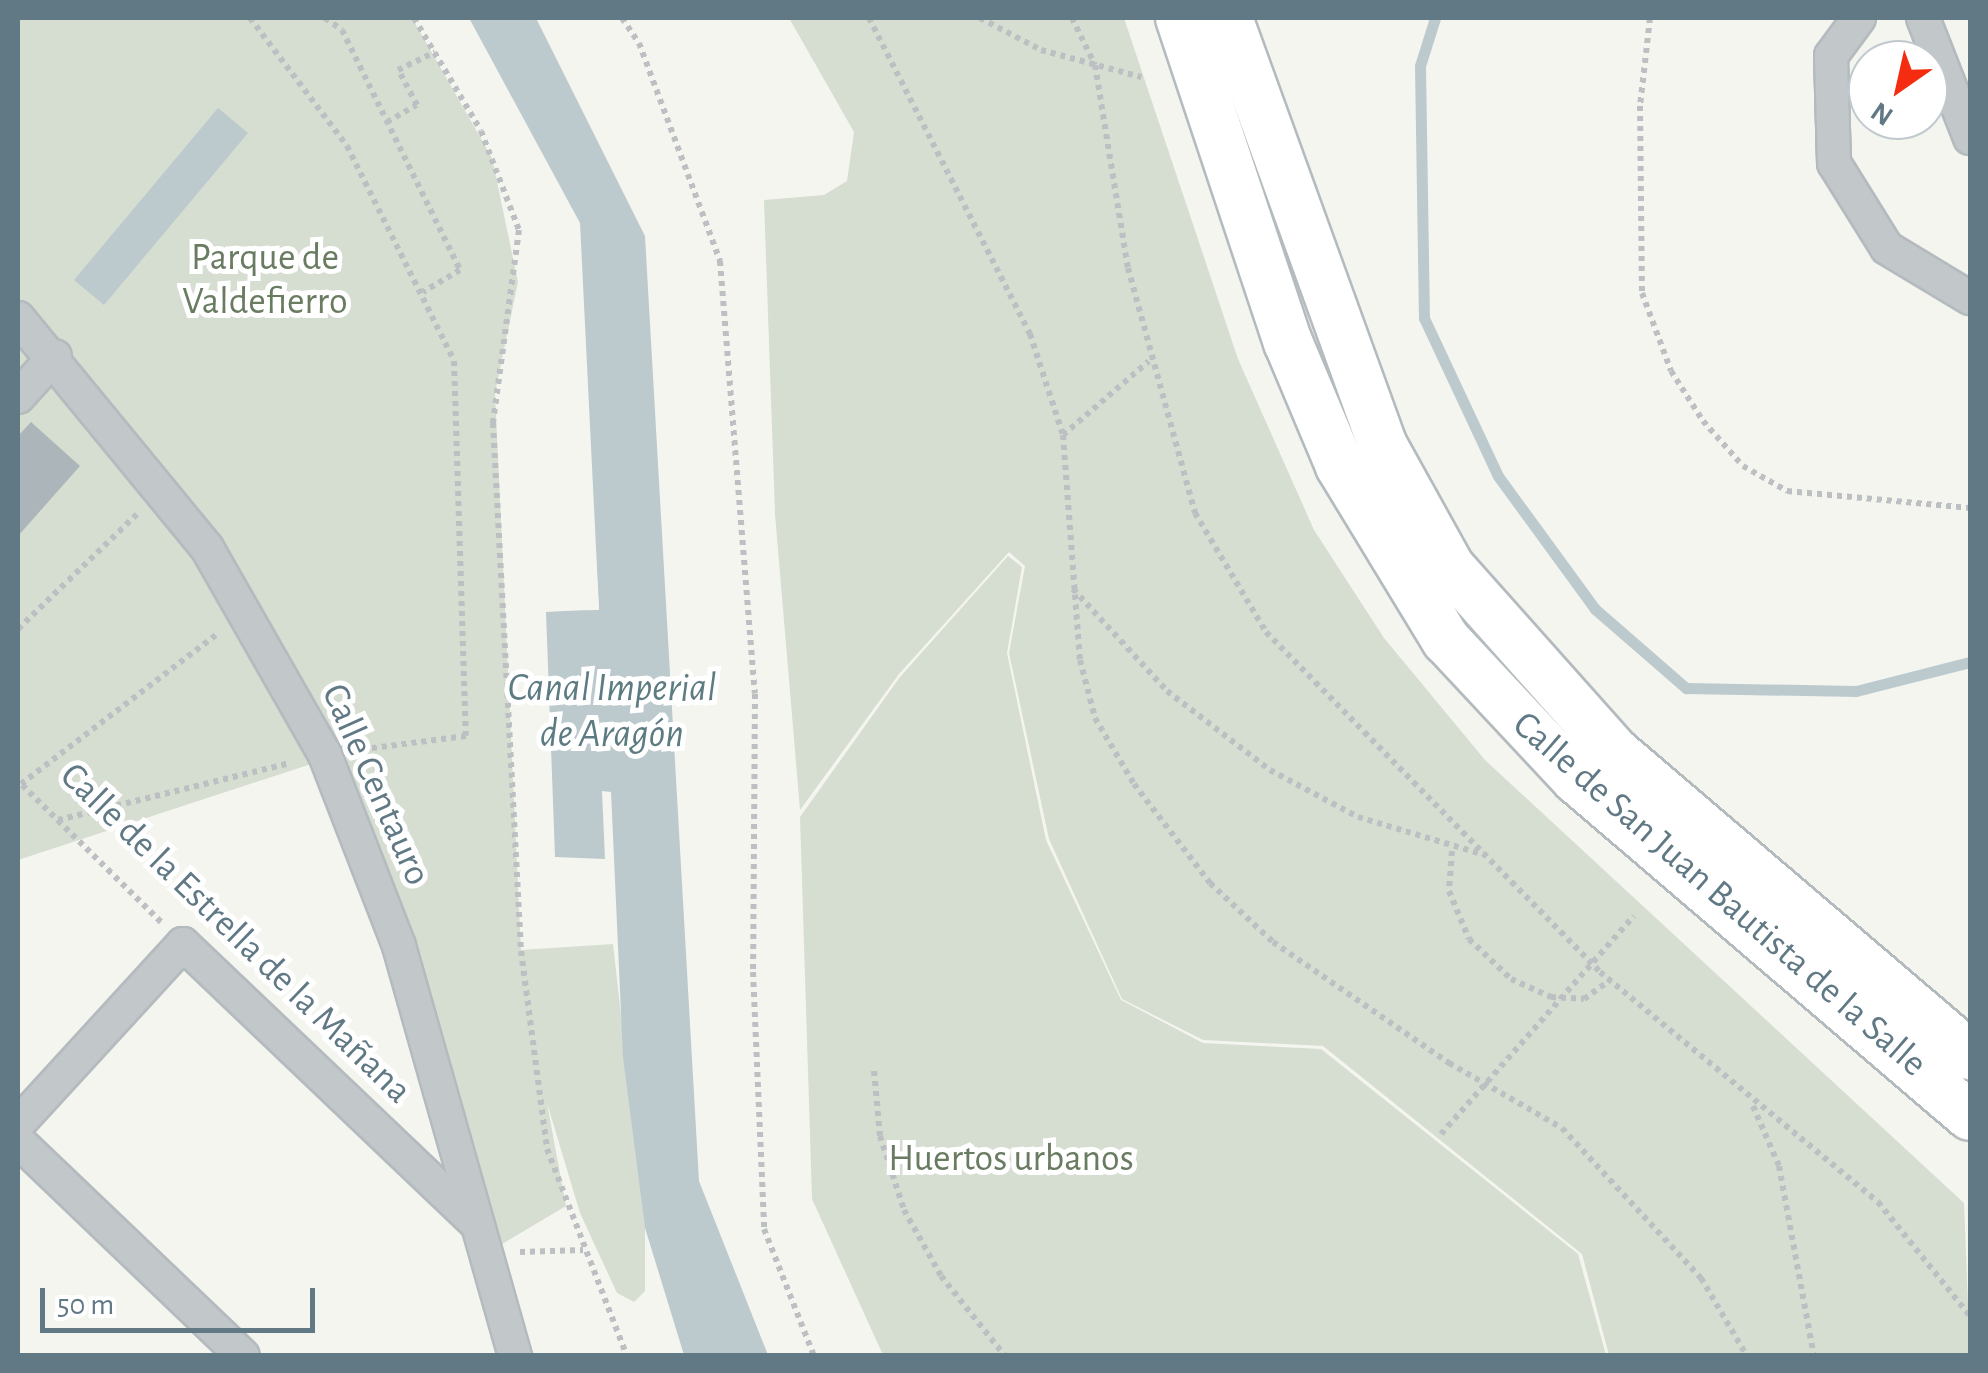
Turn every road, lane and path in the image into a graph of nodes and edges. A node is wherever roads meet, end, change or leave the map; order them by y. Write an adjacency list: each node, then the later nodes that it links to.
1 (250, 18): 18 (path)
2 (325, 18): 16 (path)
3 (414, 18): 13 (path)
4 (622, 18): 55 (path)
5 (869, 18): 24 (path)
6 (980, 18): 14 (path)
7 (1072, 18): 14 (path)
8 (1180, 18): 43 (main road, Calle de San Juan Bautista de la Salle)
9 (1228, 18): 39 (main road, Calle de San Juan Bautista de la Salle)
10 (1650, 18): 26 (path)
11 (1859, 18): 19 (street)
12 (1922, 18): 17 (street)
13 (435, 52): 16 (path); 50 (path)
14 (1095, 66): 15 (path); 22 (path)
15 (1141, 77)
16 (388, 122): 18 (path)
17 (1970, 138)
18 (423, 292): 30 (path)
19 (1970, 298)
20 (18, 318): 21 (street, Calle Centauro)
21 (54, 356): 23 (street); 25 (street, Calle Centauro)
22 (1149, 361): 24 (path); 33 (path)
23 (18, 396)
24 (1063, 435): 27 (path)
25 (163, 488): 28 (street, Calle Centauro); 29 (path)
26 (1970, 508)
27 (1072, 588): 32 (path); 41 (path)
28 (248, 610): 30 (street, Calle Centauro); 31 (path, Calle de la Estrella de la Mañana)
29 (18, 629)
30 (324, 754): 31 (path); 48 (street, Calle Centauro)
31 (58, 820): 35 (path, Calle de la Estrella de la Mañana)
32 (1452, 851): 33 (path); 38 (path)
33 (1484, 856): 36 (path)
34 (1634, 916): 36 (path)
35 (183, 944): 44 (street); 47 (street, Calle de la Estrella de la Mañana)
36 (1592, 964): 37 (path); 38 (path)
37 (1610, 980): 38 (path); 42 (path)
38 (1559, 998): 41 (path)
39 (1970, 1055)
40 (874, 1070): 56 (path)
41 (1483, 1084): 45 (path); 57 (path)
42 (1753, 1104): 51 (path); 58 (path)
43 (1970, 1116)
44 (18, 1124)
45 (1441, 1134)
46 (18, 1141): 52 (street)
47 (393, 1142): 48 (street, Calle de la Estrella de la Mañana); 49 (street, Calle de la Estrella de la Mañana)
48 (458, 1149): 49 (street, Calle Centauro)
49 (484, 1241): 50 (path); 53 (street, Calle Centauro)
50 (584, 1250): 54 (path)
51 (1970, 1316)
52 (243, 1356)
53 (514, 1356)
54 (627, 1356)
55 (814, 1356)
56 (1005, 1356)
57 (1747, 1356)
58 (1814, 1356)

